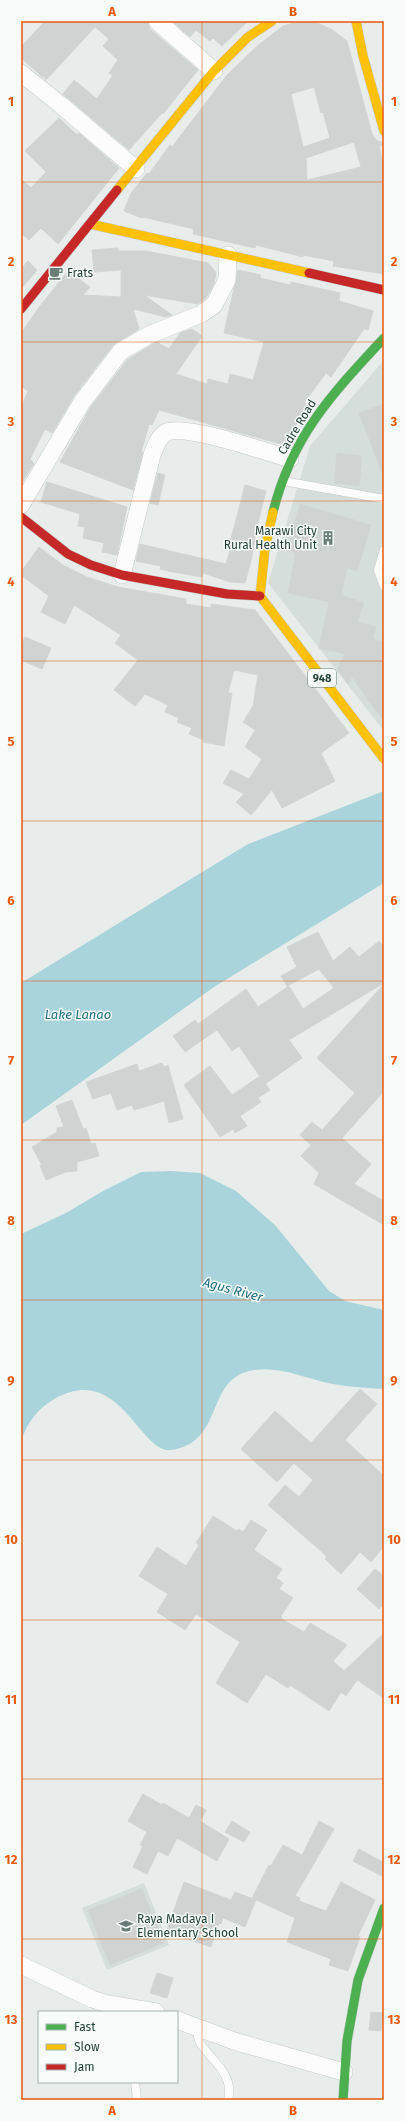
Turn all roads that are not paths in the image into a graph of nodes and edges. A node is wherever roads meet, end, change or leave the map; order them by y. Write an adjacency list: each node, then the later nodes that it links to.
1 (157, 21): 4 (street)
2 (272, 21): 4 (main road)
3 (356, 21): 6 (main road)
4 (214, 71): 7 (main road)
5 (21, 73): 7 (street)
6 (384, 130)
7 (136, 169): 8 (main road)
8 (90, 224): 9 (main road); 11 (main road)
9 (228, 255): 10 (main road); 16 (street)
10 (384, 290)
11 (21, 309)
12 (384, 338): 13 (main road, Cadre Road)
13 (290, 459): 14 (main road, Cadre Road); 19 (street)
14 (283, 481): 15 (lane); 21 (main road, Cadre Road)
15 (384, 499)
16 (21, 505)
17 (21, 517): 19 (main road)
18 (384, 550): 20 (lane)
19 (122, 575): 21 (main road)
20 (384, 586)
21 (260, 596): 22 (main road, 948)
22 (384, 759)
23 (383, 1913): 29 (main road)
24 (21, 1965): 25 (street)
25 (110, 2008): 26 (street)
26 (144, 2011)
27 (178, 2020): 28 (street)
28 (199, 2029): 29 (street); 32 (lane)
29 (344, 2072): 33 (main road)
30 (135, 2083): 31 (lane)
31 (137, 2100)
32 (228, 2100)
33 (343, 2100)

